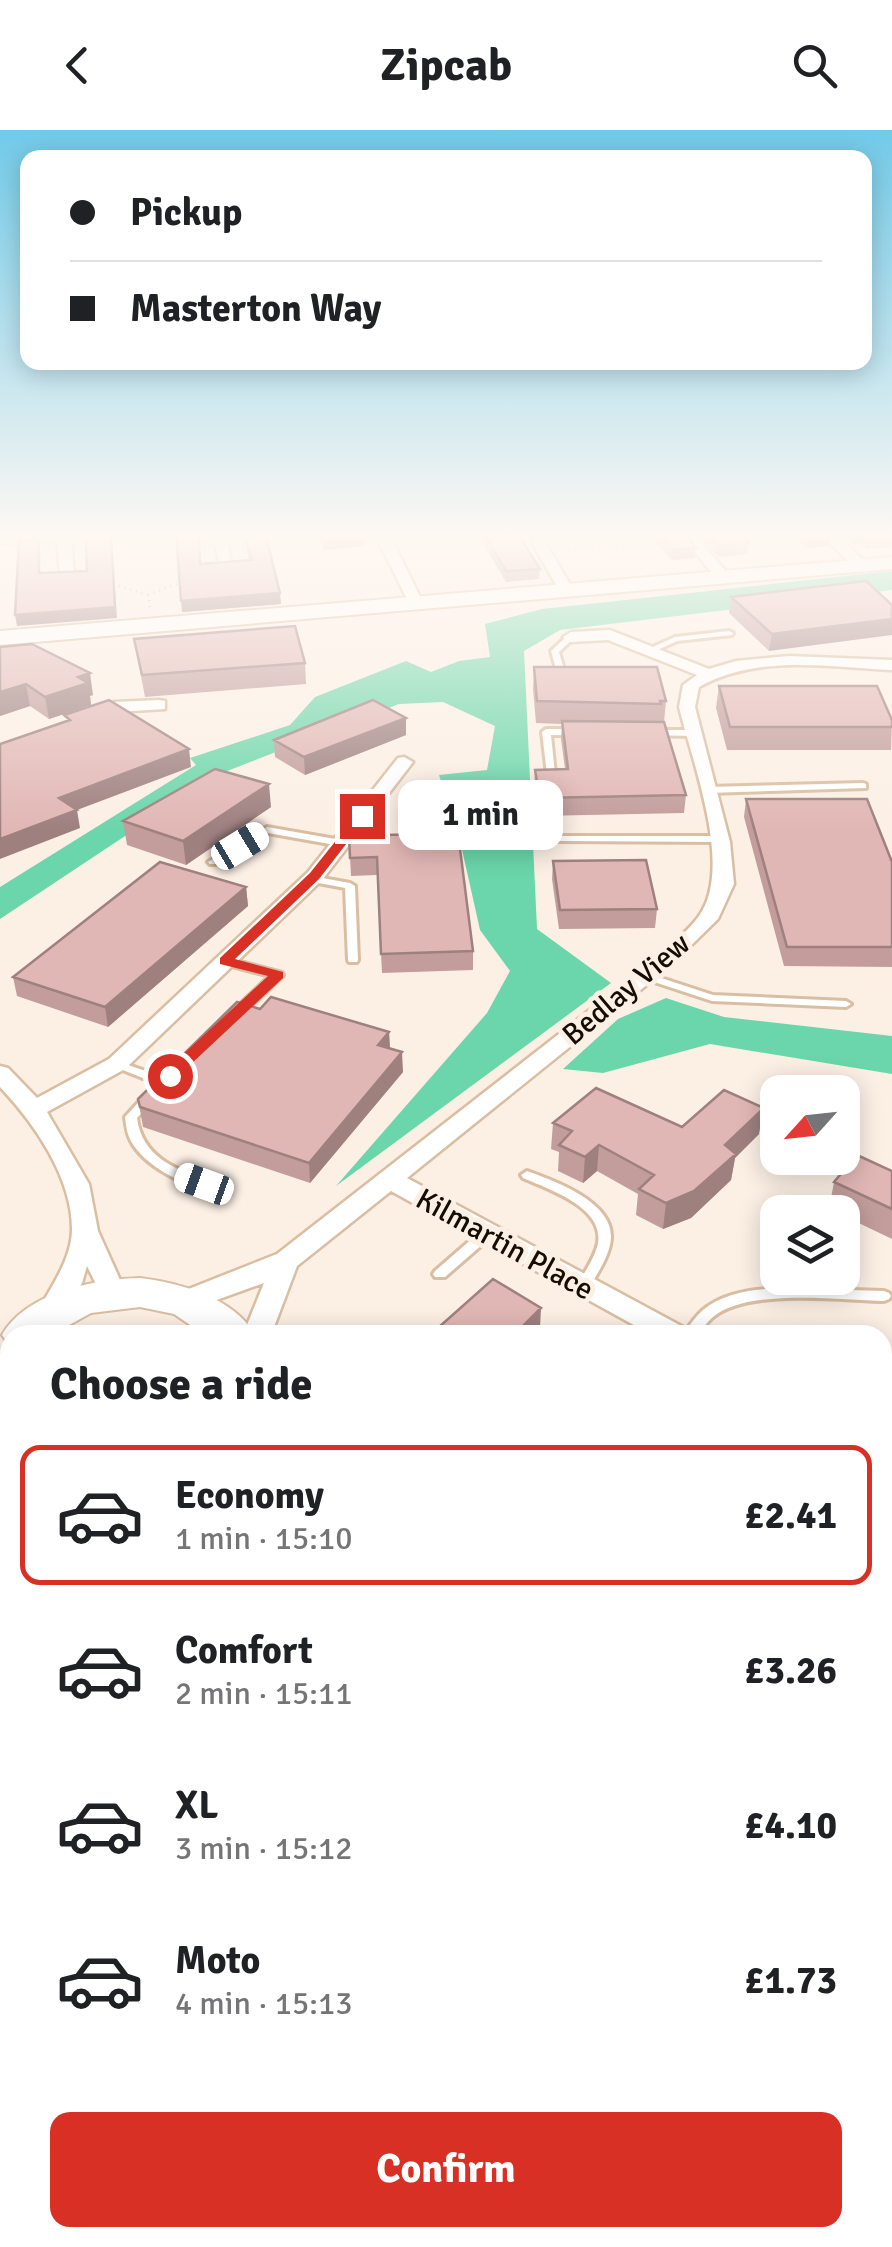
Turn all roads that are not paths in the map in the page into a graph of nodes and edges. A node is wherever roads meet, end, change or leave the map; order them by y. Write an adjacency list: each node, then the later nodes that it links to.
1 (84, 631): 4 (street)
2 (729, 632): 5 (lane)
3 (571, 637): 5 (street); 8 (lane)
4 (0, 638)
5 (648, 650): 7 (street)
6 (892, 665): 7 (street)
7 (707, 674): 13 (street, Bedlay View)
8 (563, 680)
9 (159, 705): 10 (street)
10 (65, 724)
11 (583, 732): 15 (lane)
12 (638, 733): 13 (lane)
13 (694, 733): 17 (street, Bedlay View)
14 (404, 762): 20 (street)
15 (551, 774)
16 (863, 786): 17 (lane)
17 (708, 790): 19 (street, Bedlay View)
18 (561, 839): 19 (lane)
19 (720, 839): 25 (street, Bedlay View)
20 (341, 843): 21 (lane); 22 (street)
21 (213, 862)
22 (311, 879): 23 (lane); 24 (street)
23 (353, 960)
24 (225, 961): 27 (lane); 28 (street)
25 (646, 976): 26 (lane); 32 (street, Bedlay View)
26 (846, 1004)
27 (219, 1030)
28 (116, 1064): 30 (street); 33 (lane)
29 (0, 1073): 30 (street)
30 (34, 1109): 34 (street)
31 (527, 1174): 38 (lane)
32 (390, 1180): 35 (street, Kilmartin Place); 36 (street, Bedlay View)
33 (204, 1184)
34 (85, 1231): 39 (street); 42 (street)
35 (486, 1234): 37 (lane); 38 (street, Kilmartin Place)
36 (286, 1261): 41 (street, Bedlay View); 44 (street)
37 (440, 1274)
38 (583, 1287): 45 (street, Kilmartin Place)
39 (112, 1291): 41 (street); 42 (street)
40 (884, 1296): 46 (lane)
41 (186, 1302): 43 (street)
42 (36, 1325)
43 (219, 1325)
44 (261, 1325)
45 (655, 1325)
46 (698, 1325)

